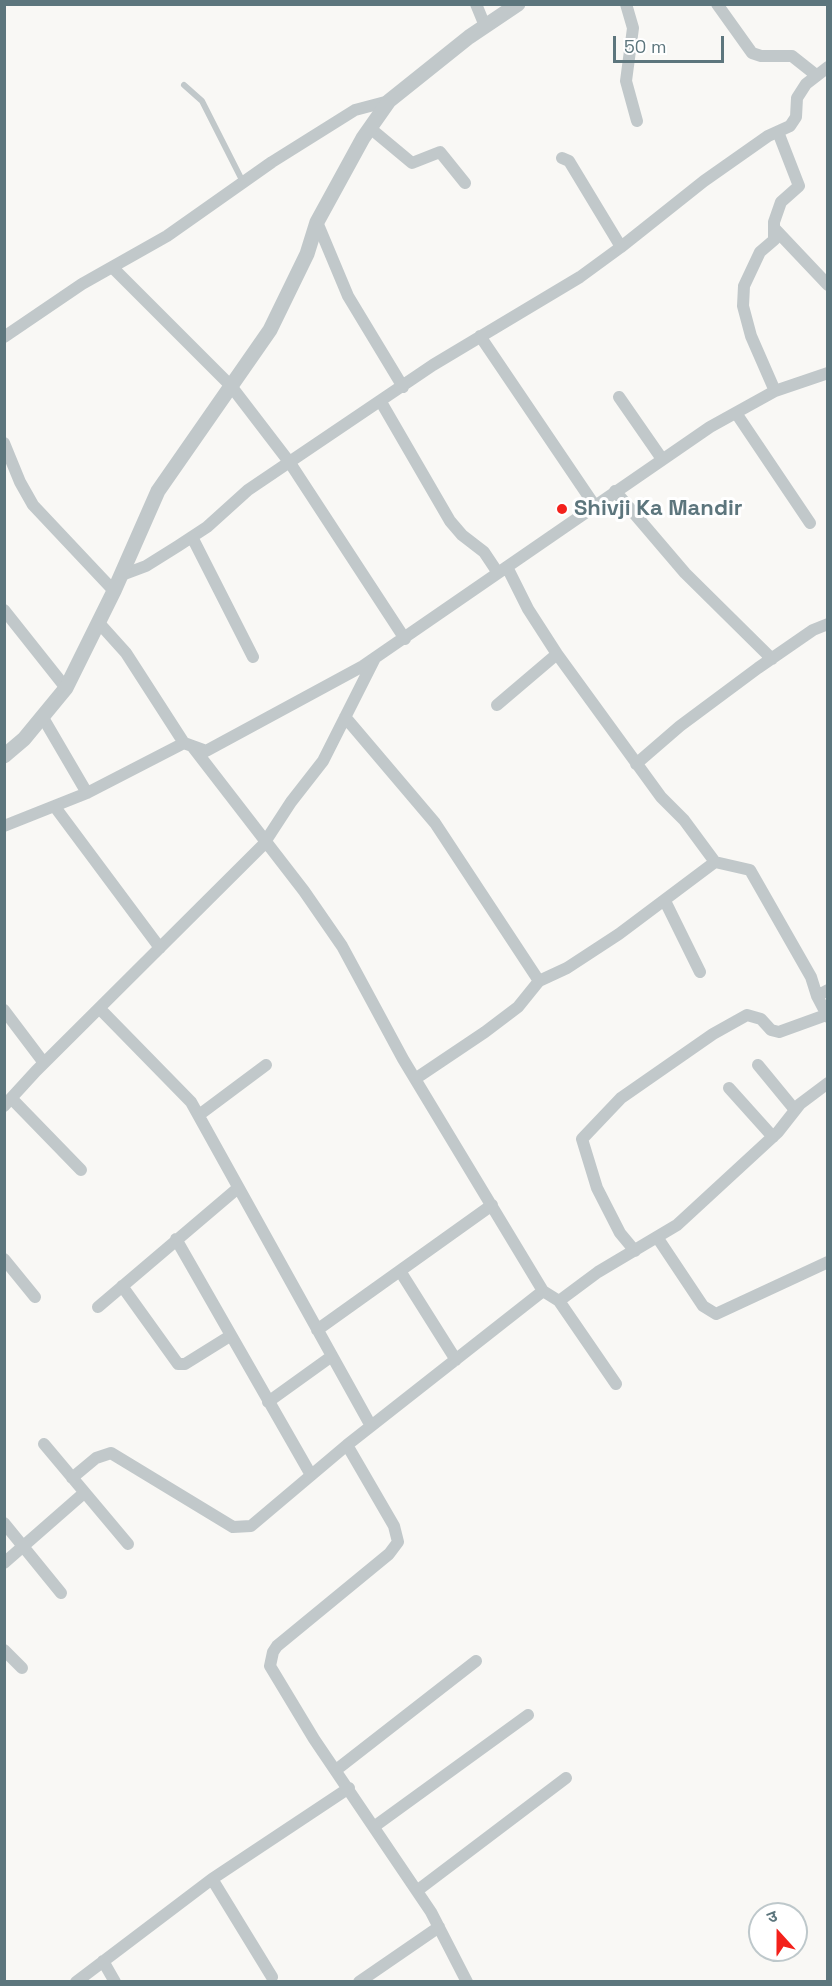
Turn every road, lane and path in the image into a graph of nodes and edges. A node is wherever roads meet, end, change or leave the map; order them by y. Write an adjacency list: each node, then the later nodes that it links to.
1 (476, 4): 5 (street)
2 (518, 4): 5 (street)
3 (626, 4): 10 (street)
4 (717, 4): 7 (street)
5 (484, 26): 9 (street)
6 (828, 67): 7 (street)
7 (816, 75): 12 (street)
8 (184, 85): 14 (lane)
9 (389, 101): 11 (street); 14 (street)
10 (637, 121)
11 (370, 128): 15 (street); 16 (street)
12 (778, 132): 17 (street); 18 (street)
13 (562, 158): 18 (street)
14 (243, 182): 19 (street)
15 (465, 183)
16 (316, 222): 24 (street); 25 (street)
17 (774, 228): 20 (street); 26 (street)
18 (621, 247): 21 (street)
19 (112, 267): 22 (street); 24 (street)
20 (828, 285)
21 (480, 336): 25 (street); 34 (street)
22 (4, 337)
23 (828, 373): 26 (street)
24 (231, 386): 32 (street); 38 (street)
25 (404, 387): 28 (street)
26 (775, 391): 29 (street)
27 (619, 397): 31 (street)
28 (381, 402): 32 (street); 37 (street)
29 (736, 413): 31 (street); 35 (street)
30 (5, 445): 39 (street)
31 (662, 459): 33 (street)
32 (290, 463): 36 (street); 43 (street)
33 (615, 491): 34 (street); 47 (street)
34 (595, 506): 37 (street)
35 (810, 523)
36 (192, 537): 38 (street); 45 (street)
37 (502, 570): 43 (street); 44 (street)
38 (122, 576): 39 (street)
39 (114, 591): 41 (street)
40 (4, 610): 48 (street)
41 (99, 623): 48 (street); 52 (street)
42 (828, 624): 47 (street)
43 (405, 639): 46 (street)
44 (557, 654): 49 (street); 54 (street)
45 (253, 657)
46 (376, 658): 51 (street); 52 (street)
47 (772, 658): 54 (street)
48 (66, 688): 50 (street)
49 (496, 705)
50 (42, 716): 53 (street); 55 (street)
51 (345, 717): 58 (street); 63 (street)
52 (188, 744): 55 (street); 58 (street)
53 (4, 756)
54 (636, 764): 59 (street)
55 (87, 793): 56 (street)
56 (55, 807): 57 (street); 61 (street)
57 (4, 826)
58 (266, 841): 61 (street); 71 (street)
59 (715, 862): 60 (street); 64 (street)
60 (665, 901): 62 (street); 63 (street)
61 (160, 948): 65 (street)
62 (700, 972)
63 (539, 981): 71 (street)
64 (822, 993): 67 (street)
65 (100, 1009): 68 (street); 76 (street)
66 (4, 1010): 68 (street)
67 (827, 1016): 83 (street)
68 (44, 1063): 74 (street)
69 (266, 1065): 76 (street)
70 (758, 1065): 75 (street)
71 (415, 1079): 80 (street)
72 (828, 1083): 75 (street)
73 (729, 1088): 77 (street)
74 (8, 1103): 78 (street)
75 (795, 1110): 77 (street)
76 (199, 1115): 79 (street)
77 (772, 1137): 81 (street)
78 (81, 1170)
79 (237, 1188): 82 (street); 92 (street)
80 (492, 1205): 86 (street); 88 (street)
81 (657, 1237): 83 (street); 85 (street)
82 (176, 1239): 87 (street); 93 (street)
83 (635, 1251): 90 (street)
84 (4, 1259): 89 (street)
85 (828, 1262)
86 (400, 1270): 92 (street); 95 (street)
87 (122, 1286): 91 (street); 93 (street)
88 (543, 1291): 90 (street); 95 (street)
89 (35, 1297)
90 (559, 1301): 96 (street)
91 (98, 1306)
92 (317, 1330): 94 (street)
93 (230, 1336): 97 (street)
94 (332, 1356): 97 (street); 98 (street)
95 (456, 1360): 98 (street)
96 (616, 1384)
97 (268, 1402): 101 (street)
98 (371, 1426): 100 (street)
99 (44, 1444): 102 (street)
100 (347, 1445): 101 (street); 113 (street)
101 (311, 1476): 102 (street)
102 (72, 1478): 103 (street)
103 (84, 1493): 105 (street); 106 (street)
104 (4, 1523): 106 (street)
105 (128, 1544)
106 (24, 1547): 107 (street); 108 (street)
107 (4, 1563)
108 (62, 1593)
109 (4, 1650): 111 (street)
110 (476, 1660): 113 (street)
111 (22, 1668)
112 (528, 1715): 116 (street)
113 (336, 1770): 115 (street)
114 (566, 1778): 118 (street)
115 (350, 1788): 116 (street); 117 (street)
116 (375, 1826): 118 (street)
117 (213, 1879): 120 (street); 121 (street)
118 (418, 1890): 119 (street)
119 (439, 1927): 124 (street); 125 (street)
120 (103, 1961): 122 (street); 123 (street)
121 (272, 1977)
122 (76, 1982)
123 (115, 1982)
124 (359, 1982)
125 (467, 1982)

